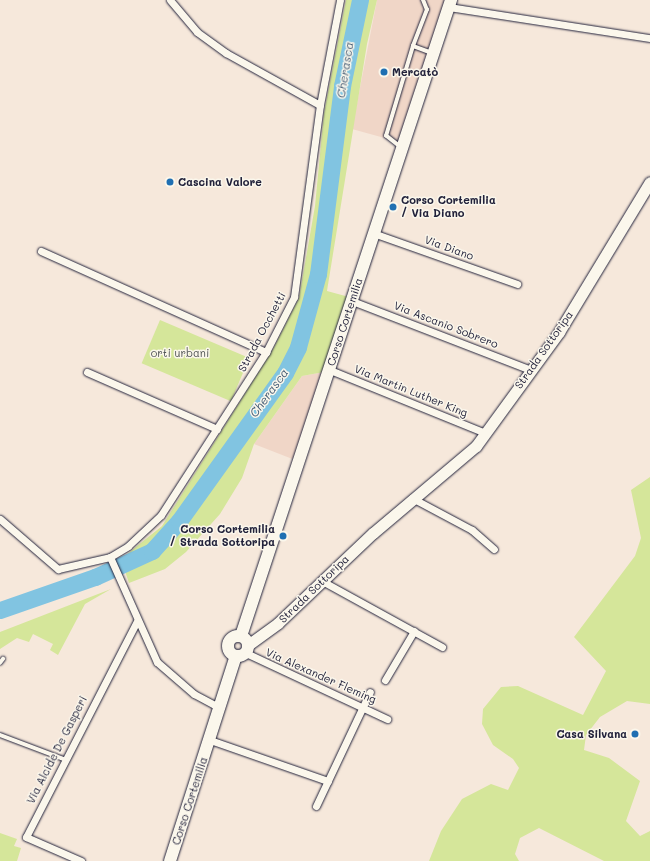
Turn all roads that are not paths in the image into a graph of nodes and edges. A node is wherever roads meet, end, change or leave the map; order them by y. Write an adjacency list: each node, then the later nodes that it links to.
1 (170, 0): 8 (street)
2 (340, 0): 8 (street, Strada Occhetti)
3 (423, 0): 6 (lane)
4 (450, 4): 5 (street); 7 (main road, Corso Cortemilia)
5 (650, 38)
6 (413, 46): 7 (lane); 9 (lane)
7 (433, 54): 9 (main road, Corso Cortemilia)
8 (320, 105): 15 (street, Strada Occhetti)
9 (402, 148): 11 (main road, Corso Cortemilia)
10 (650, 182): 17 (street, Strada Sottoripa)
11 (374, 233): 13 (street, Via Diano); 14 (main road, Corso Cortemilia)
12 (41, 251): 15 (street)
13 (517, 284)
14 (352, 301): 16 (main road, Corso Cortemilia); 17 (street, Via Ascanio Sobrero)
15 (266, 352): 19 (street, Strada Occhetti)
16 (330, 370): 20 (street, Via Martin Luther King); 29 (main road, Corso Cortemilia)
17 (531, 370): 20 (street, Strada Sottoripa)
18 (87, 372): 19 (street)
19 (217, 429): 24 (street, Strada Occhetti)
20 (485, 433): 21 (street, Strada Sottoripa)
21 (412, 498): 23 (street); 25 (street, Strada Sottoripa)
22 (0, 519): 24 (street, Strada Occhetti)
23 (494, 549)
24 (110, 557): 26 (street)
25 (322, 581): 27 (street); 29 (street, Strada Sottoripa)
26 (137, 621): 35 (street); 39 (street, Via Alcide De Gasperi)
27 (414, 631): 28 (street); 32 (street)
28 (442, 647)
29 (243, 648): 34 (street, Via Alexander Fleming); 35 (main road, Corso Cortemilia)
30 (3, 659): 31 (lane)
31 (0, 663)
32 (385, 680)
33 (370, 692): 34 (street)
34 (363, 706): 36 (street, Via Alexander Fleming); 40 (street)
35 (220, 708): 38 (main road, Corso Cortemilia)
36 (387, 719)
37 (0, 735): 39 (lane)
38 (210, 740): 40 (street); 44 (main road, Corso Cortemilia)
39 (64, 759): 42 (street, Via Alcide De Gasperi)
40 (328, 781): 41 (street)
41 (316, 806)
42 (73, 860): 43 (street, Via Alcide De Gasperi)
43 (80, 861)
44 (170, 861)

